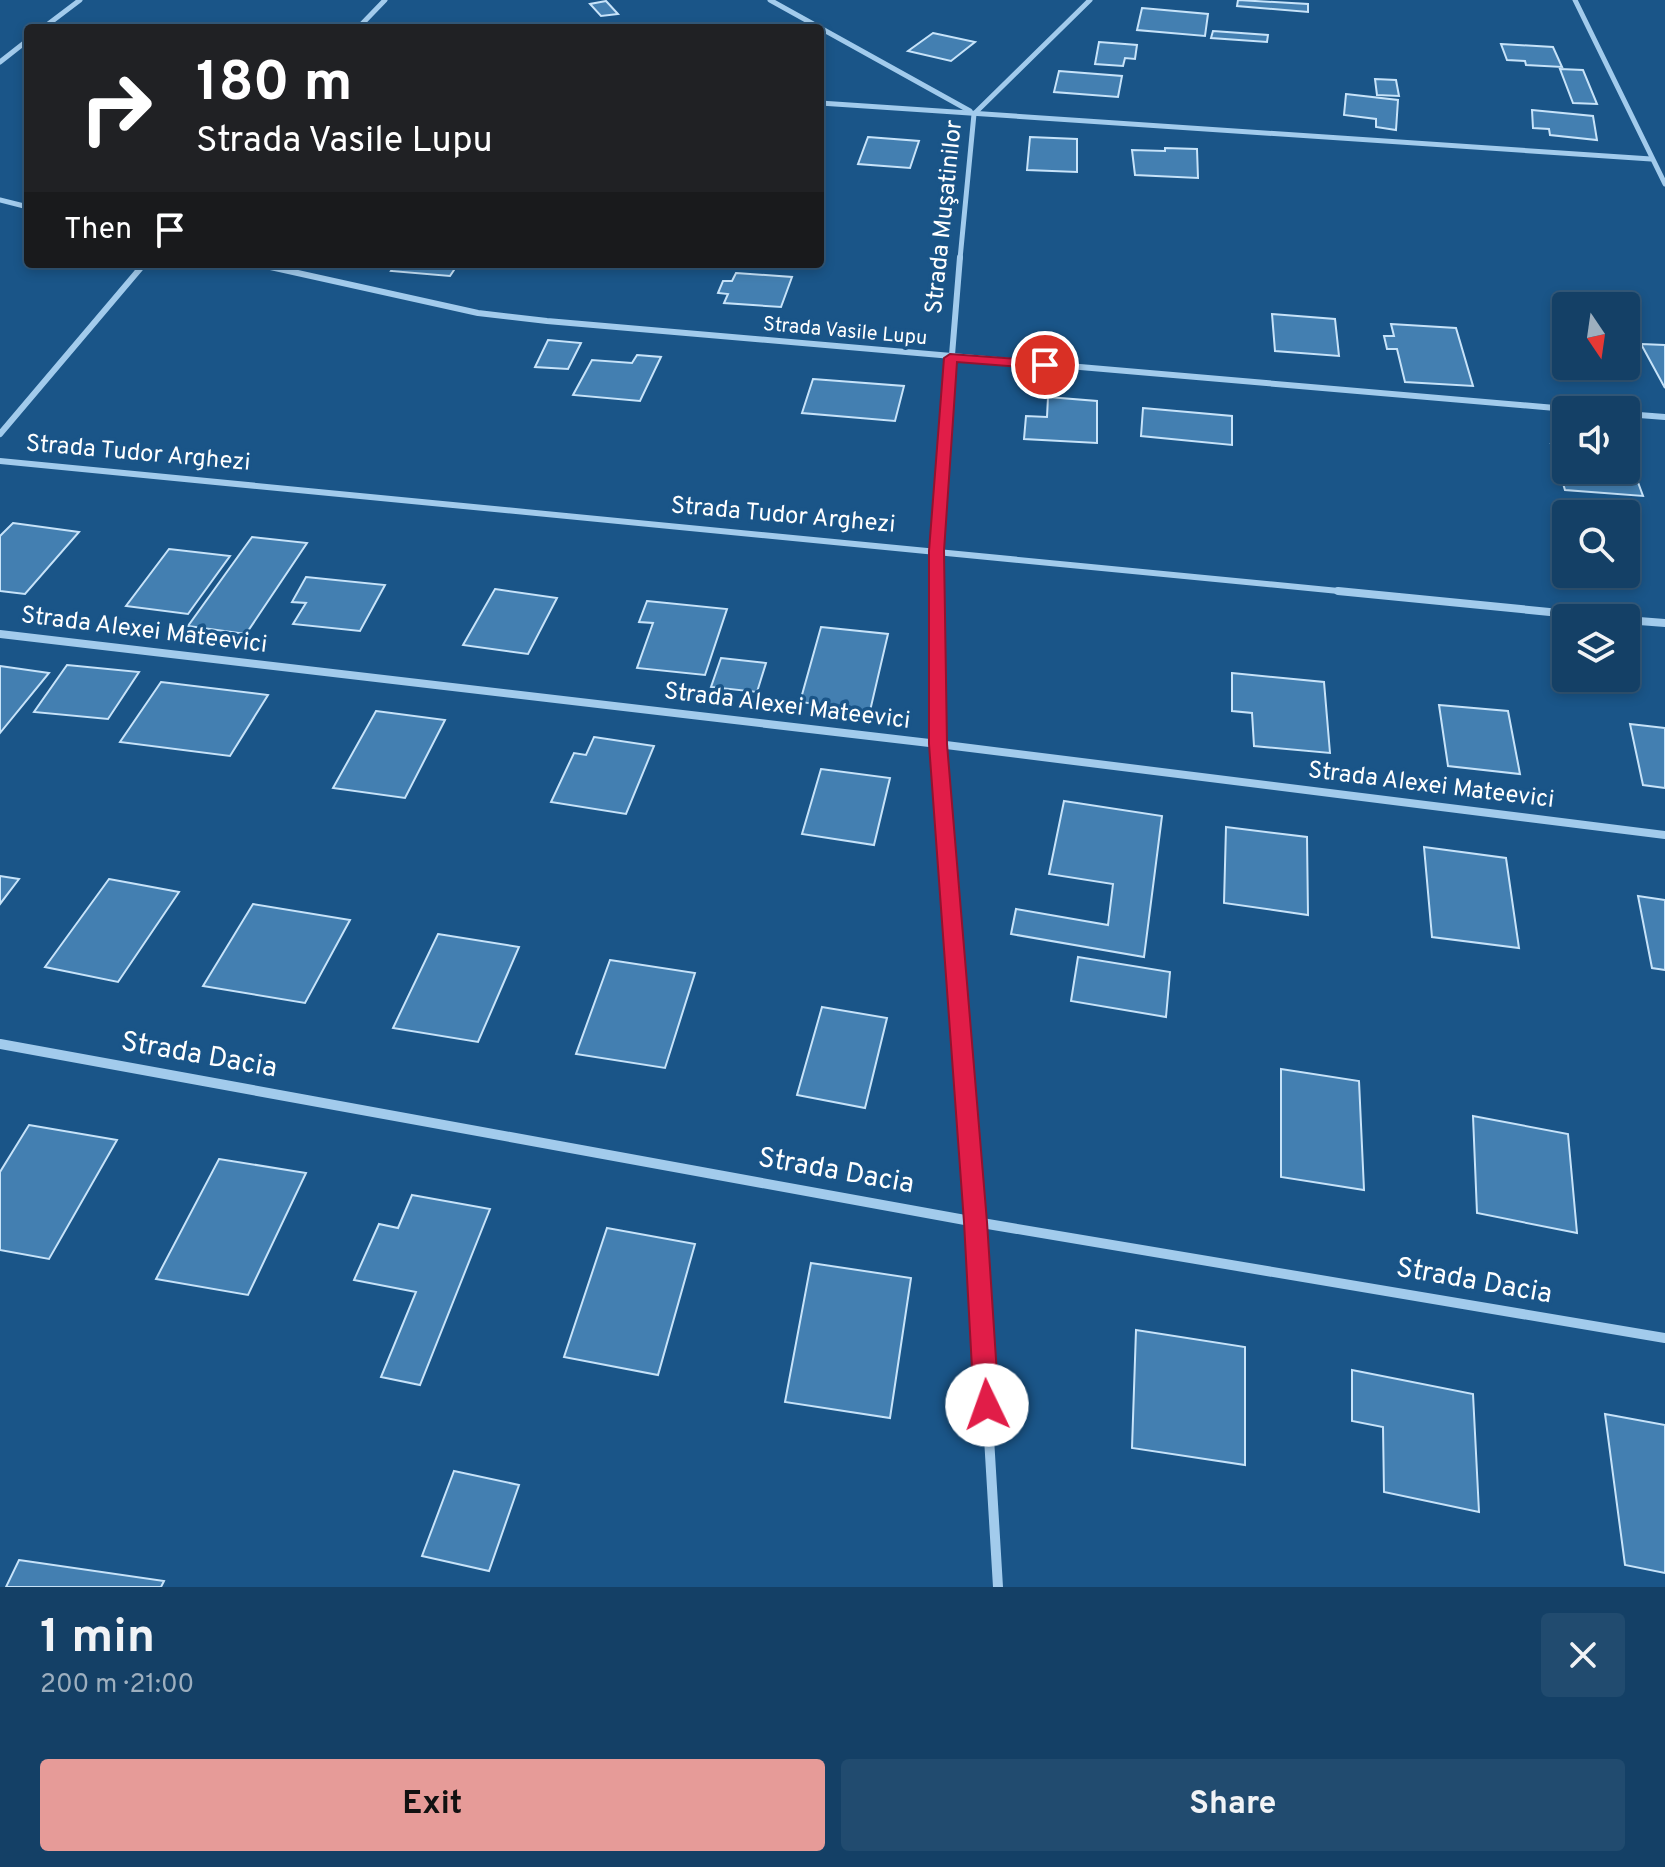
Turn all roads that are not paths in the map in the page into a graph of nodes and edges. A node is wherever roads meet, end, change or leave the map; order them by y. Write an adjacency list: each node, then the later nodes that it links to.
1 (80, 0): 6 (street)
2 (385, 0): 7 (street)
3 (770, 0): 8 (street)
4 (1090, 0): 13 (street, Strada Muşatinilor)
5 (1575, 0): 14 (street)
6 (48, 24)
7 (362, 24)
8 (813, 24)
9 (824, 30): 13 (street)
10 (24, 43): 11 (street)
11 (0, 62)
12 (824, 103): 13 (street)
13 (974, 114): 14 (street); 20 (street, Strada Muşatinilor)
14 (1651, 159): 15 (street)
15 (1665, 184)
16 (0, 200): 17 (street)
17 (24, 206)
18 (141, 268): 24 (street)
19 (275, 268): 20 (street, Strada Vasile Lupu)
20 (950, 358): 21 (street, Strada Vasile Lupu); 26 (street, Strada Muşatinilor)
21 (1552, 408)
22 (1640, 415): 23 (street)
23 (1665, 417)
24 (0, 434)
25 (0, 461): 26 (street, Strada Tudor Arghezi)
26 (936, 551): 27 (street, Strada Tudor Arghezi); 31 (street, Strada Muşatinilor)
27 (1552, 612)
28 (1640, 621): 29 (street)
29 (1665, 623)
30 (0, 634): 31 (street, Strada Alexei Mateevici)
31 (938, 744): 32 (street, Strada Alexei Mateevici); 34 (street, Strada Muşatinilor)
32 (1665, 835)
33 (0, 1044): 34 (street, Strada Dacia)
34 (976, 1222): 35 (street, Strada Dacia); 36 (street, Strada Muşatinilor)
35 (1665, 1338)
36 (998, 1587)

